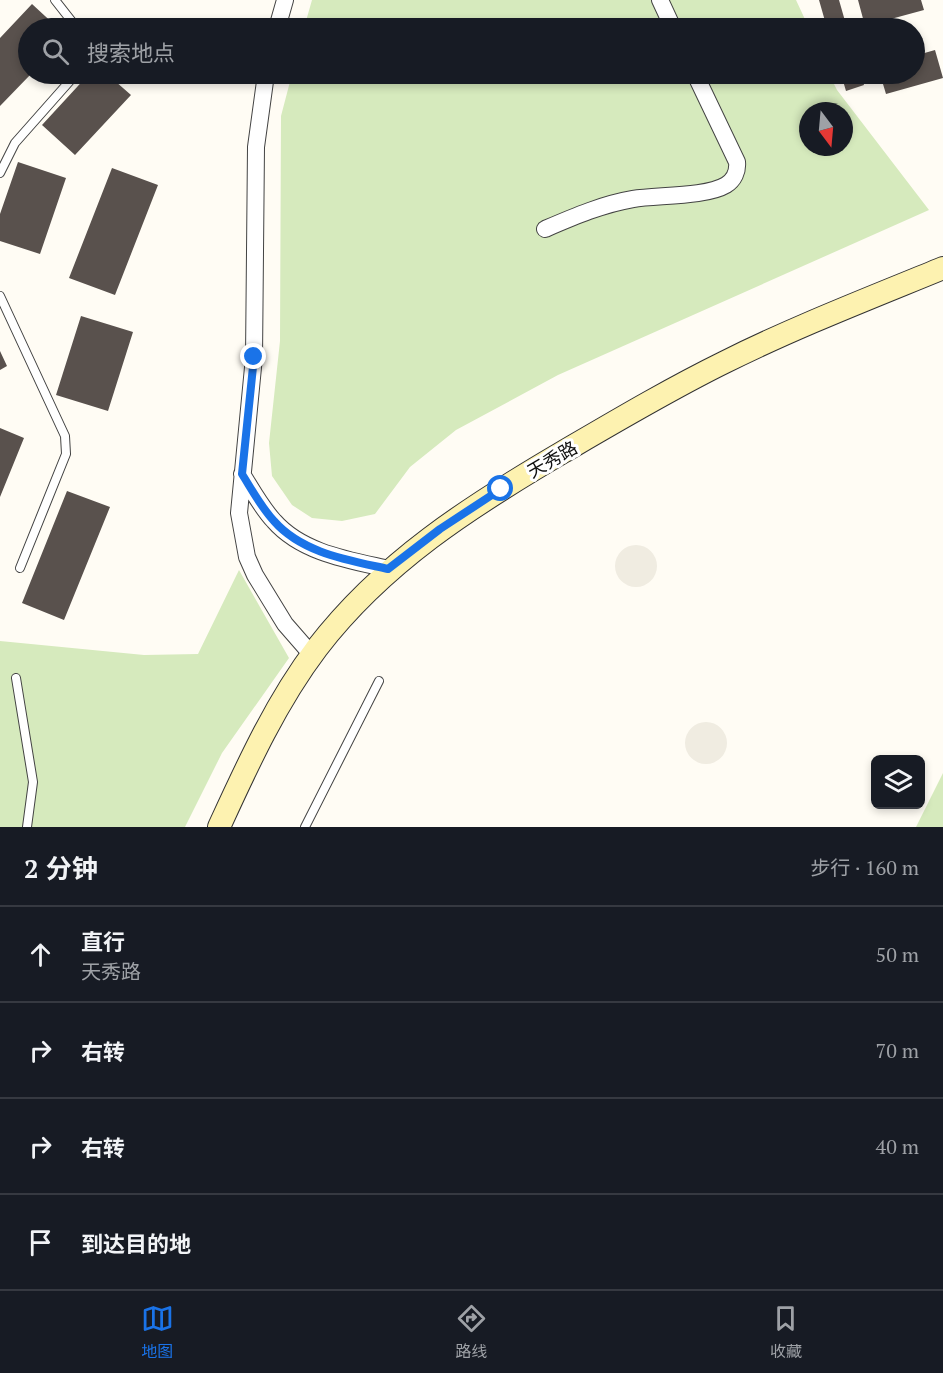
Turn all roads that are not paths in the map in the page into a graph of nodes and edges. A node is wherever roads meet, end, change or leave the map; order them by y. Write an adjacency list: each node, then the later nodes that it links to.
1 (55, 0): 4 (lane)
2 (285, 0): 5 (street)
3 (660, 0): 6 (street)
4 (69, 18)
5 (280, 18)
6 (668, 18)
7 (67, 84): 10 (lane)
8 (265, 84): 14 (street)
9 (700, 84): 11 (street)
10 (0, 173)
11 (545, 229)
12 (943, 268): 16 (main road, 天秀路)
13 (0, 296): 15 (lane)
14 (242, 474): 16 (street); 17 (street)
15 (20, 568)
16 (388, 569): 17 (main road, 天秀路)
17 (312, 655): 21 (main road, 天秀路)
18 (16, 678): 20 (lane)
19 (379, 681): 22 (lane)
20 (27, 827)
21 (219, 827)
22 (305, 827)

